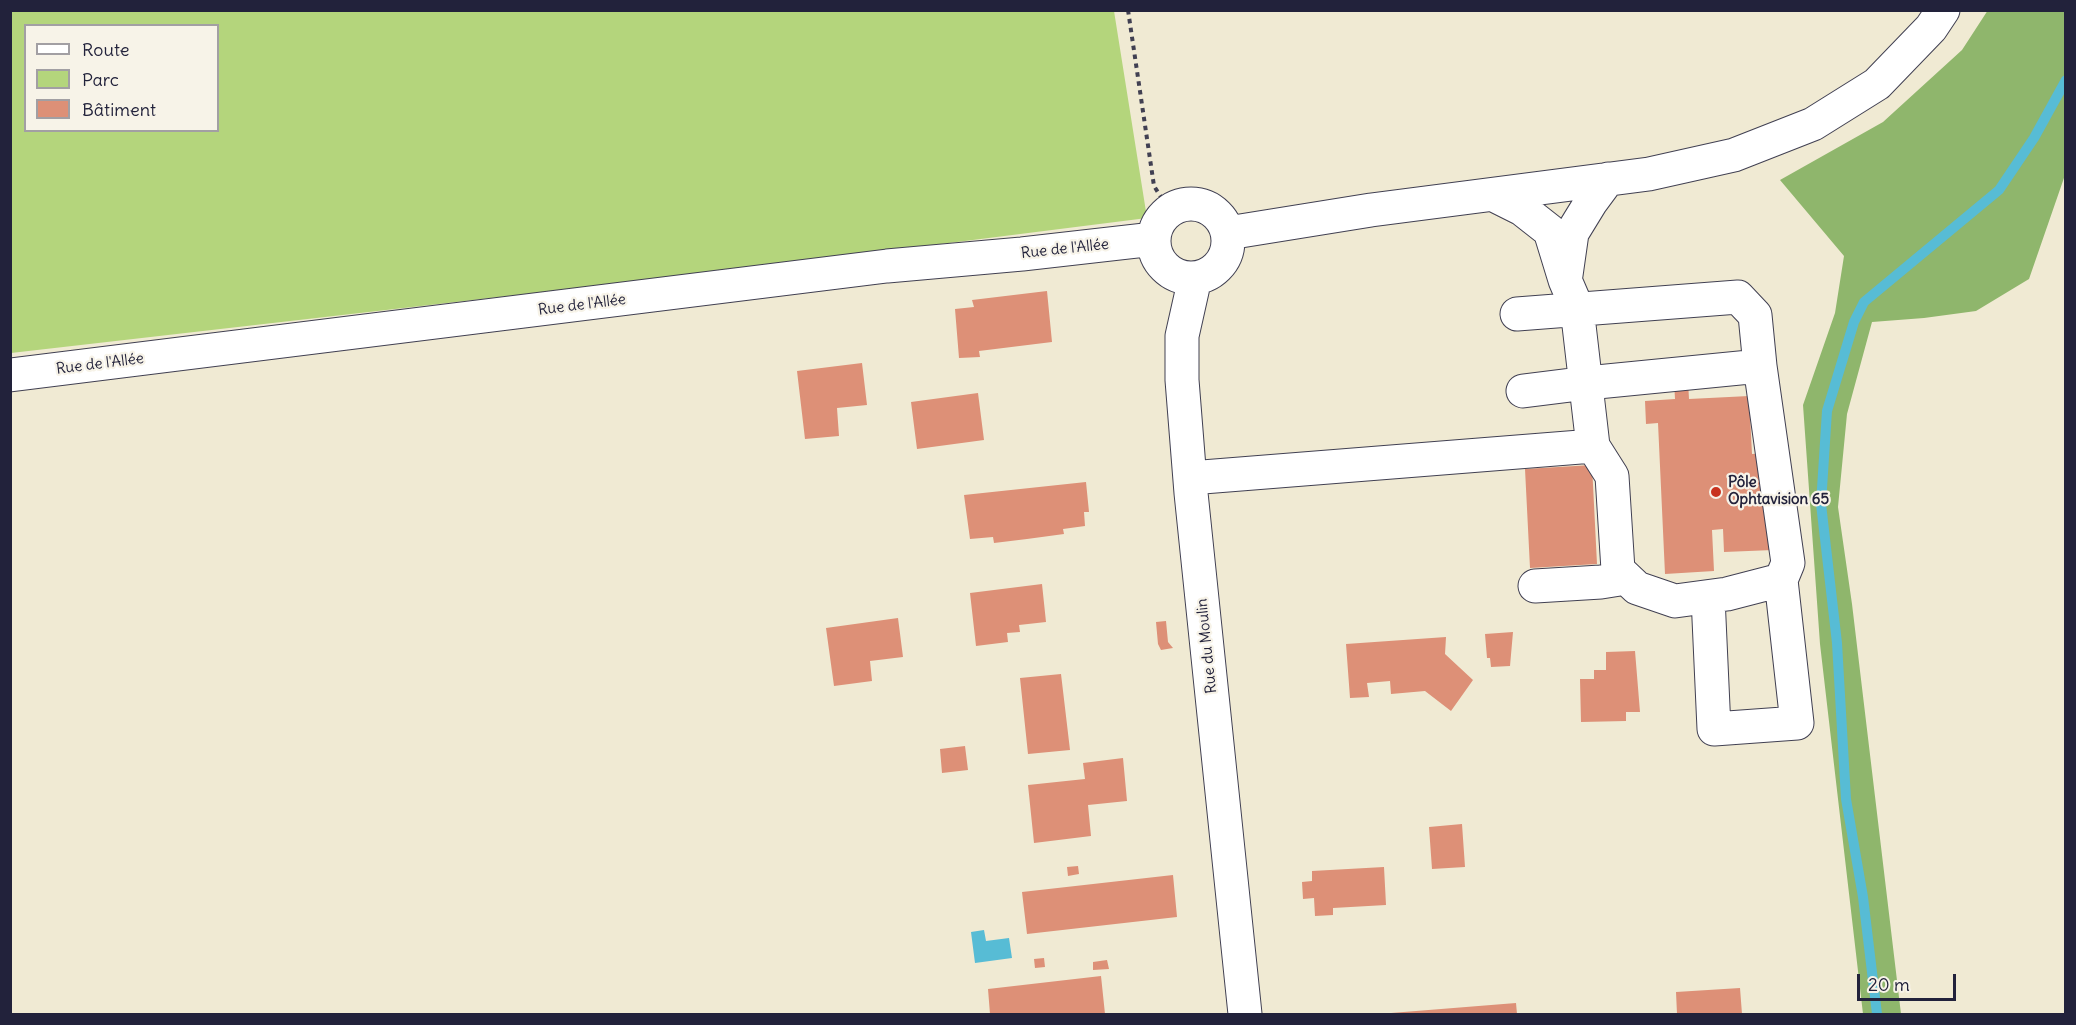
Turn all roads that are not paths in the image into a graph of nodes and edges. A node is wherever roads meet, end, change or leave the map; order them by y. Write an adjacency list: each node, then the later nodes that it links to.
1 (1943, 10): 2 (street)
2 (1608, 180): 3 (street); 7 (street)
3 (1494, 195): 5 (street); 7 (street)
4 (1162, 225): 5 (street); 6 (street); 10 (street, Rue de l'Allée)
5 (1228, 234): 6 (street)
6 (1195, 278): 14 (street, Rue du Moulin)
7 (1571, 294): 8 (street); 9 (street); 11 (street)
8 (1517, 314)
9 (1760, 366): 11 (street); 16 (street)
10 (10, 375)
11 (1587, 383): 12 (street); 13 (street)
12 (1523, 391)
13 (1593, 446): 14 (street); 15 (street)
14 (1190, 478): 19 (street, Rue du Moulin)
15 (1626, 578): 17 (street); 18 (street)
16 (1781, 580): 18 (street); 18 (street)
17 (1534, 586)
18 (1708, 597)
19 (1245, 1014)

